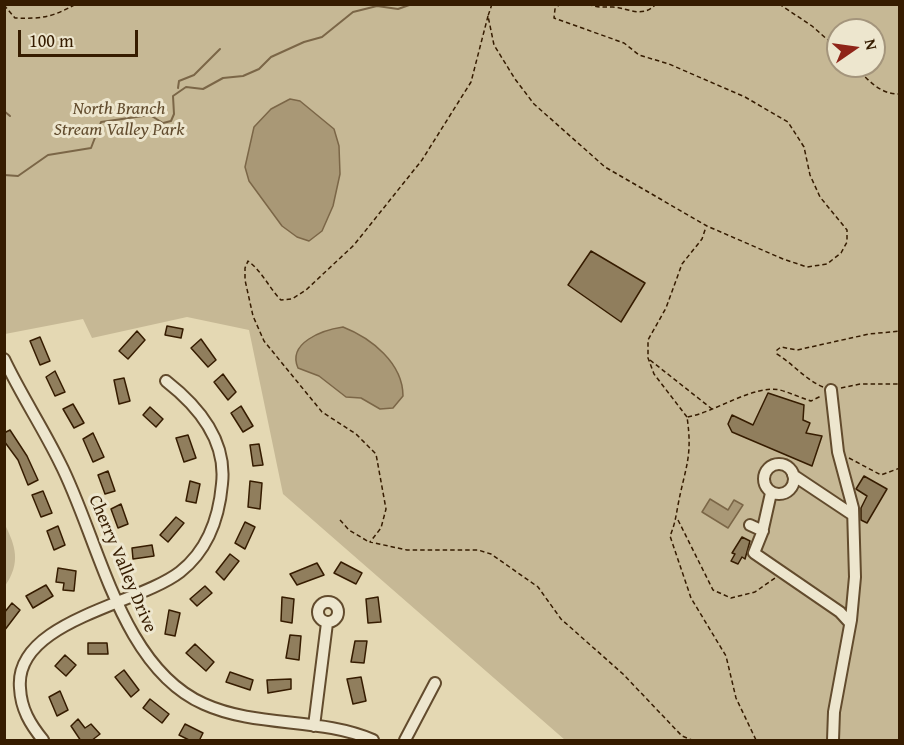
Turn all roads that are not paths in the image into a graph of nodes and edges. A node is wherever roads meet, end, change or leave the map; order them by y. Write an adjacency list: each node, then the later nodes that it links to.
1 (4, 359): 9 (street, Cherry Valley Drive)
2 (166, 381): 9 (street)
3 (831, 390): 6 (street)
4 (793, 475): 5 (street); 5 (street); 6 (street)
5 (771, 493): 8 (street)
6 (853, 515): 11 (street)
7 (750, 525): 8 (street)
8 (763, 531): 11 (street)
9 (118, 603): 13 (street, Cherry Valley Drive); 14 (street)
10 (327, 623): 13 (street)
11 (850, 623): 17 (street)
12 (435, 683): 16 (street)
13 (314, 726): 15 (street, Cherry Valley Drive)
14 (43, 741)
15 (373, 741)
16 (405, 741)
17 (833, 741)

